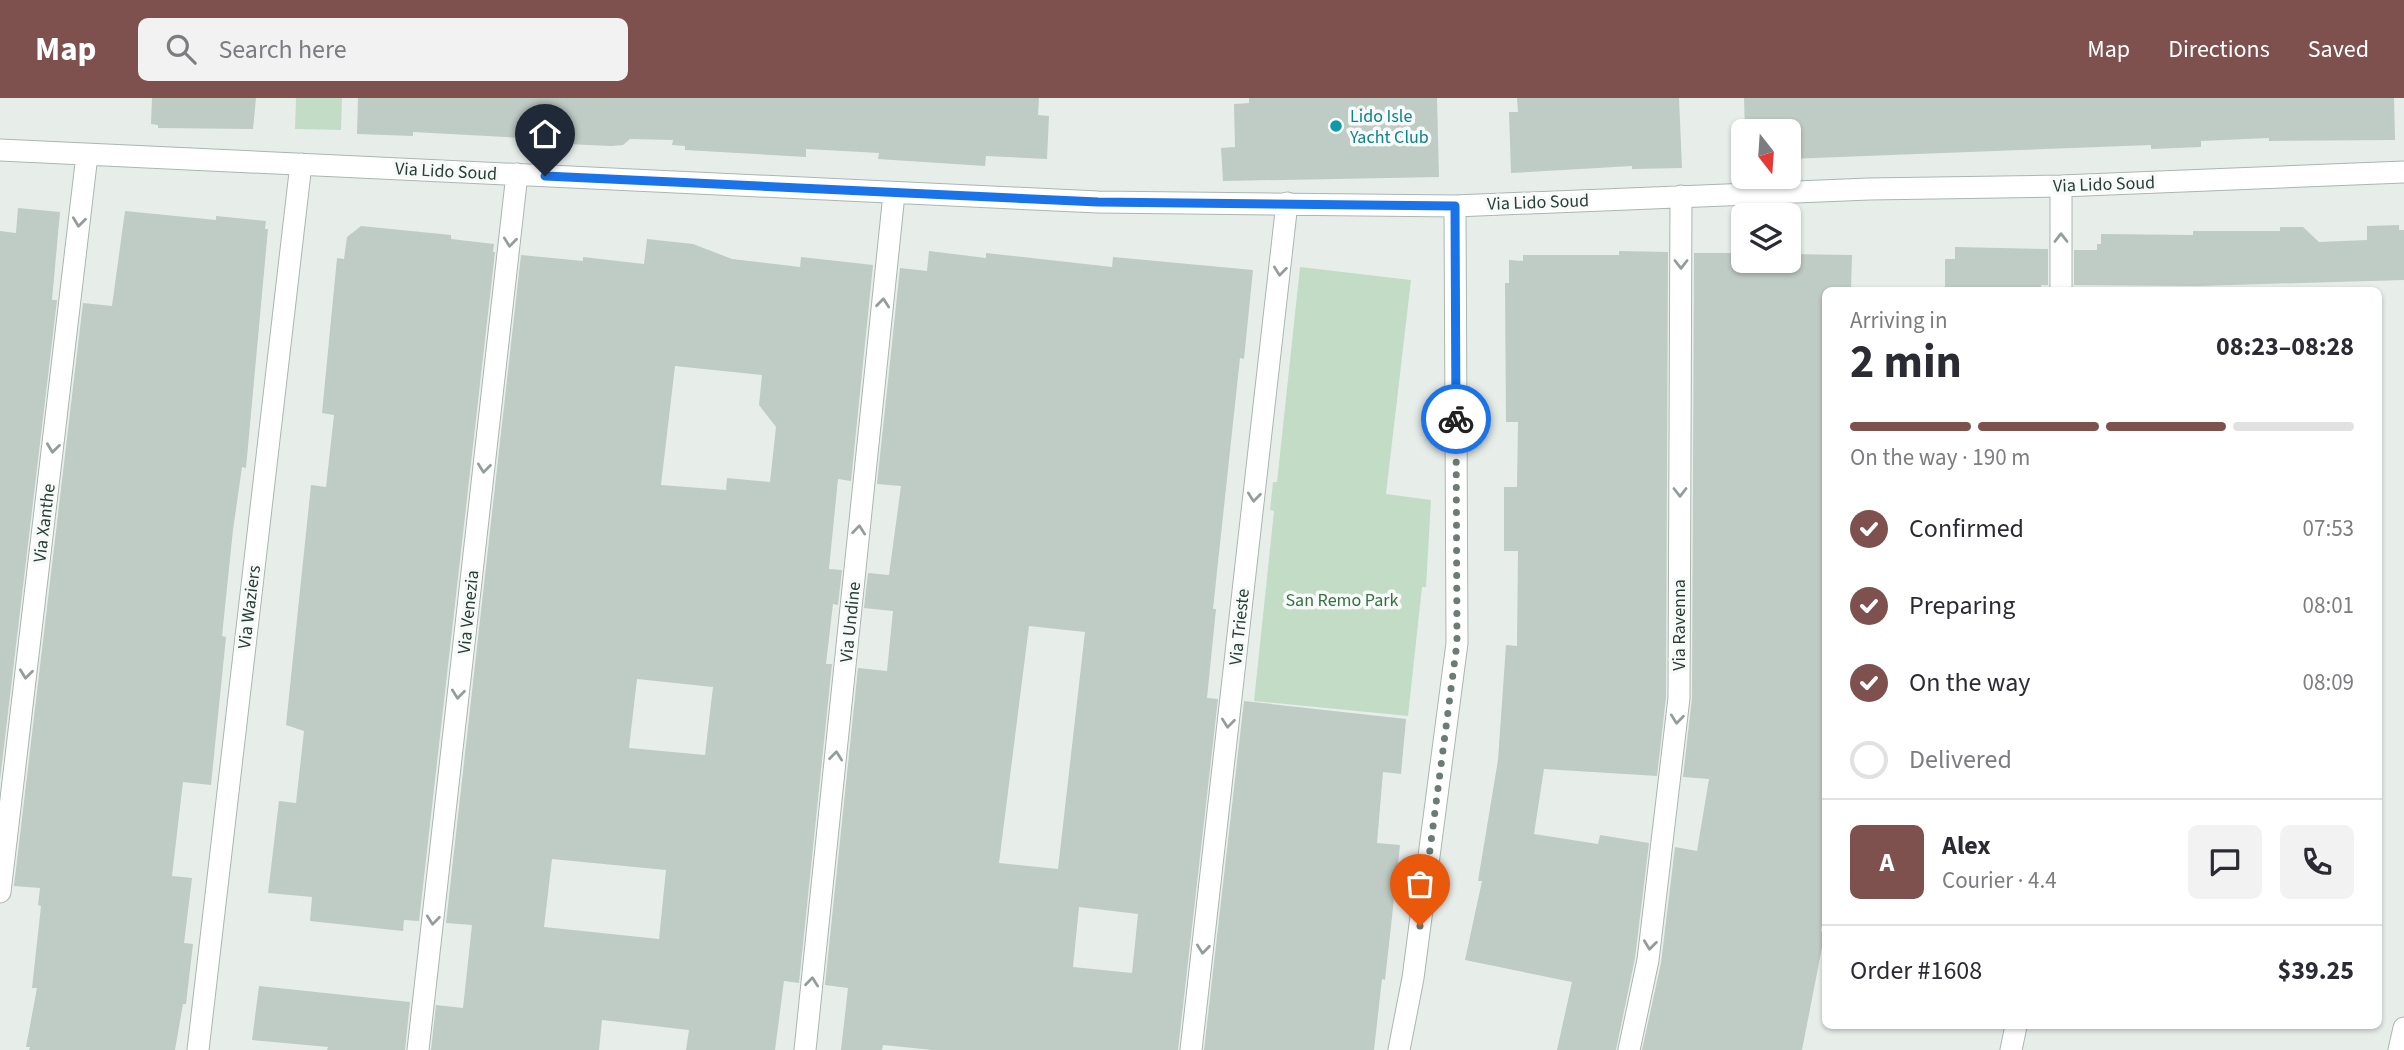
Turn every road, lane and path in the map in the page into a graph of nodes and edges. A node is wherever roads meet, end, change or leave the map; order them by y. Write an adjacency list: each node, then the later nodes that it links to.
1 (0, 150): 2 (street, Via Lido Soud)
2 (87, 155): 3 (street, Via Lido Soud); 12 (street, Via Xanthe, one-way to 12)
3 (300, 164): 5 (street, Via Lido Soud); 15 (street, Via Waziers)
4 (2404, 172): 6 (street, Via Lido Soud)
5 (517, 174): 7 (street, Via Lido Soud); 16 (street, Via Venezia, one-way to 16)
6 (2062, 186): 8 (street, Via Lido Soud); 11 (street, one-way to 6)
7 (894, 194): 9 (street, Via Lido Soud); 17 (street, Via Undine, one-way to 7)
8 (1681, 196): 10 (street, Via Lido Soud); 20 (street, Via Ravenna, one-way to 20)
9 (1287, 203): 10 (street, Via Lido Soud); 18 (street, Via Trieste, one-way to 18)
10 (1455, 206): 19 (street)
11 (2061, 287)
12 (0, 892)
13 (2404, 1028): 22 (street)
14 (2015, 1029): 21 (street)
15 (198, 1050)
16 (418, 1050)
17 (805, 1050)
18 (1191, 1050)
19 (1399, 1050)
20 (1629, 1050)
21 (2011, 1050)
22 (2399, 1050)

